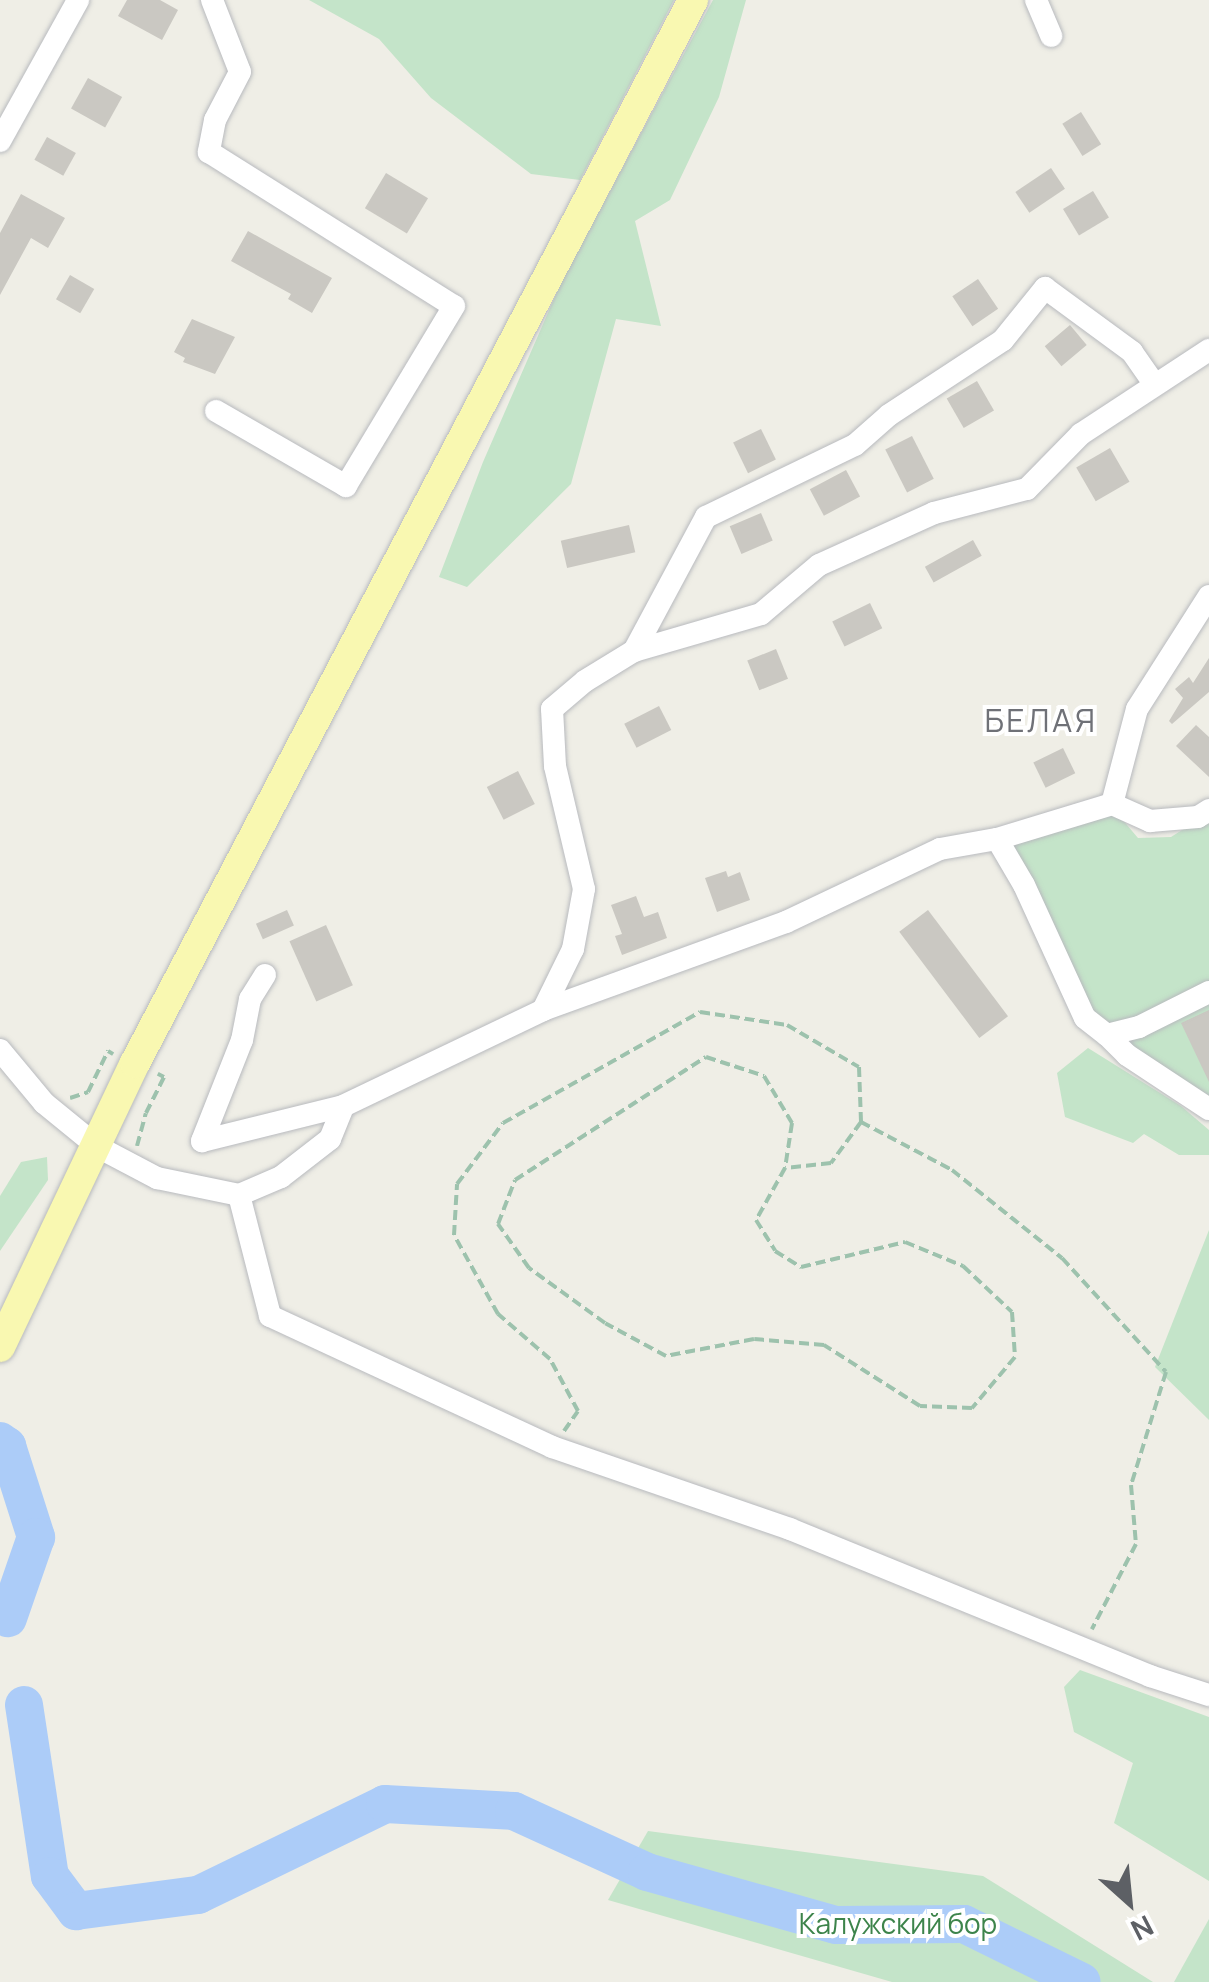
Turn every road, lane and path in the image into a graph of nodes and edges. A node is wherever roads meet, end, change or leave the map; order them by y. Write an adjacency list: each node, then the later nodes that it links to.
1 (78, 0): 6 (street)
2 (212, 0): 9 (street)
3 (693, 0): 23 (main road)
4 (1036, 0): 5 (street)
5 (1050, 36)
6 (0, 141)
7 (1209, 350): 8 (street)
8 (1155, 385): 11 (street); 11 (street)
9 (216, 411)
10 (1209, 596): 12 (street)
11 (634, 651): 17 (street)
12 (1112, 804): 13 (street); 14 (street)
13 (1209, 810)
14 (997, 839): 17 (street); 18 (street)
15 (265, 975): 20 (street)
16 (1209, 992): 18 (street)
17 (543, 1010): 20 (street)
18 (1107, 1036): 21 (street)
19 (0, 1050): 23 (street)
20 (342, 1106): 25 (street)
21 (1209, 1109)
22 (861, 1122): 24 (path); 27 (path); 28 (path)
23 (98, 1146): 25 (street); 26 (main road)
24 (785, 1168): 24 (path)
25 (239, 1195): 27 (street)
26 (4, 1340)
27 (552, 1447): 28 (street)
28 (1082, 1648): 29 (street)
29 (1209, 1696)

